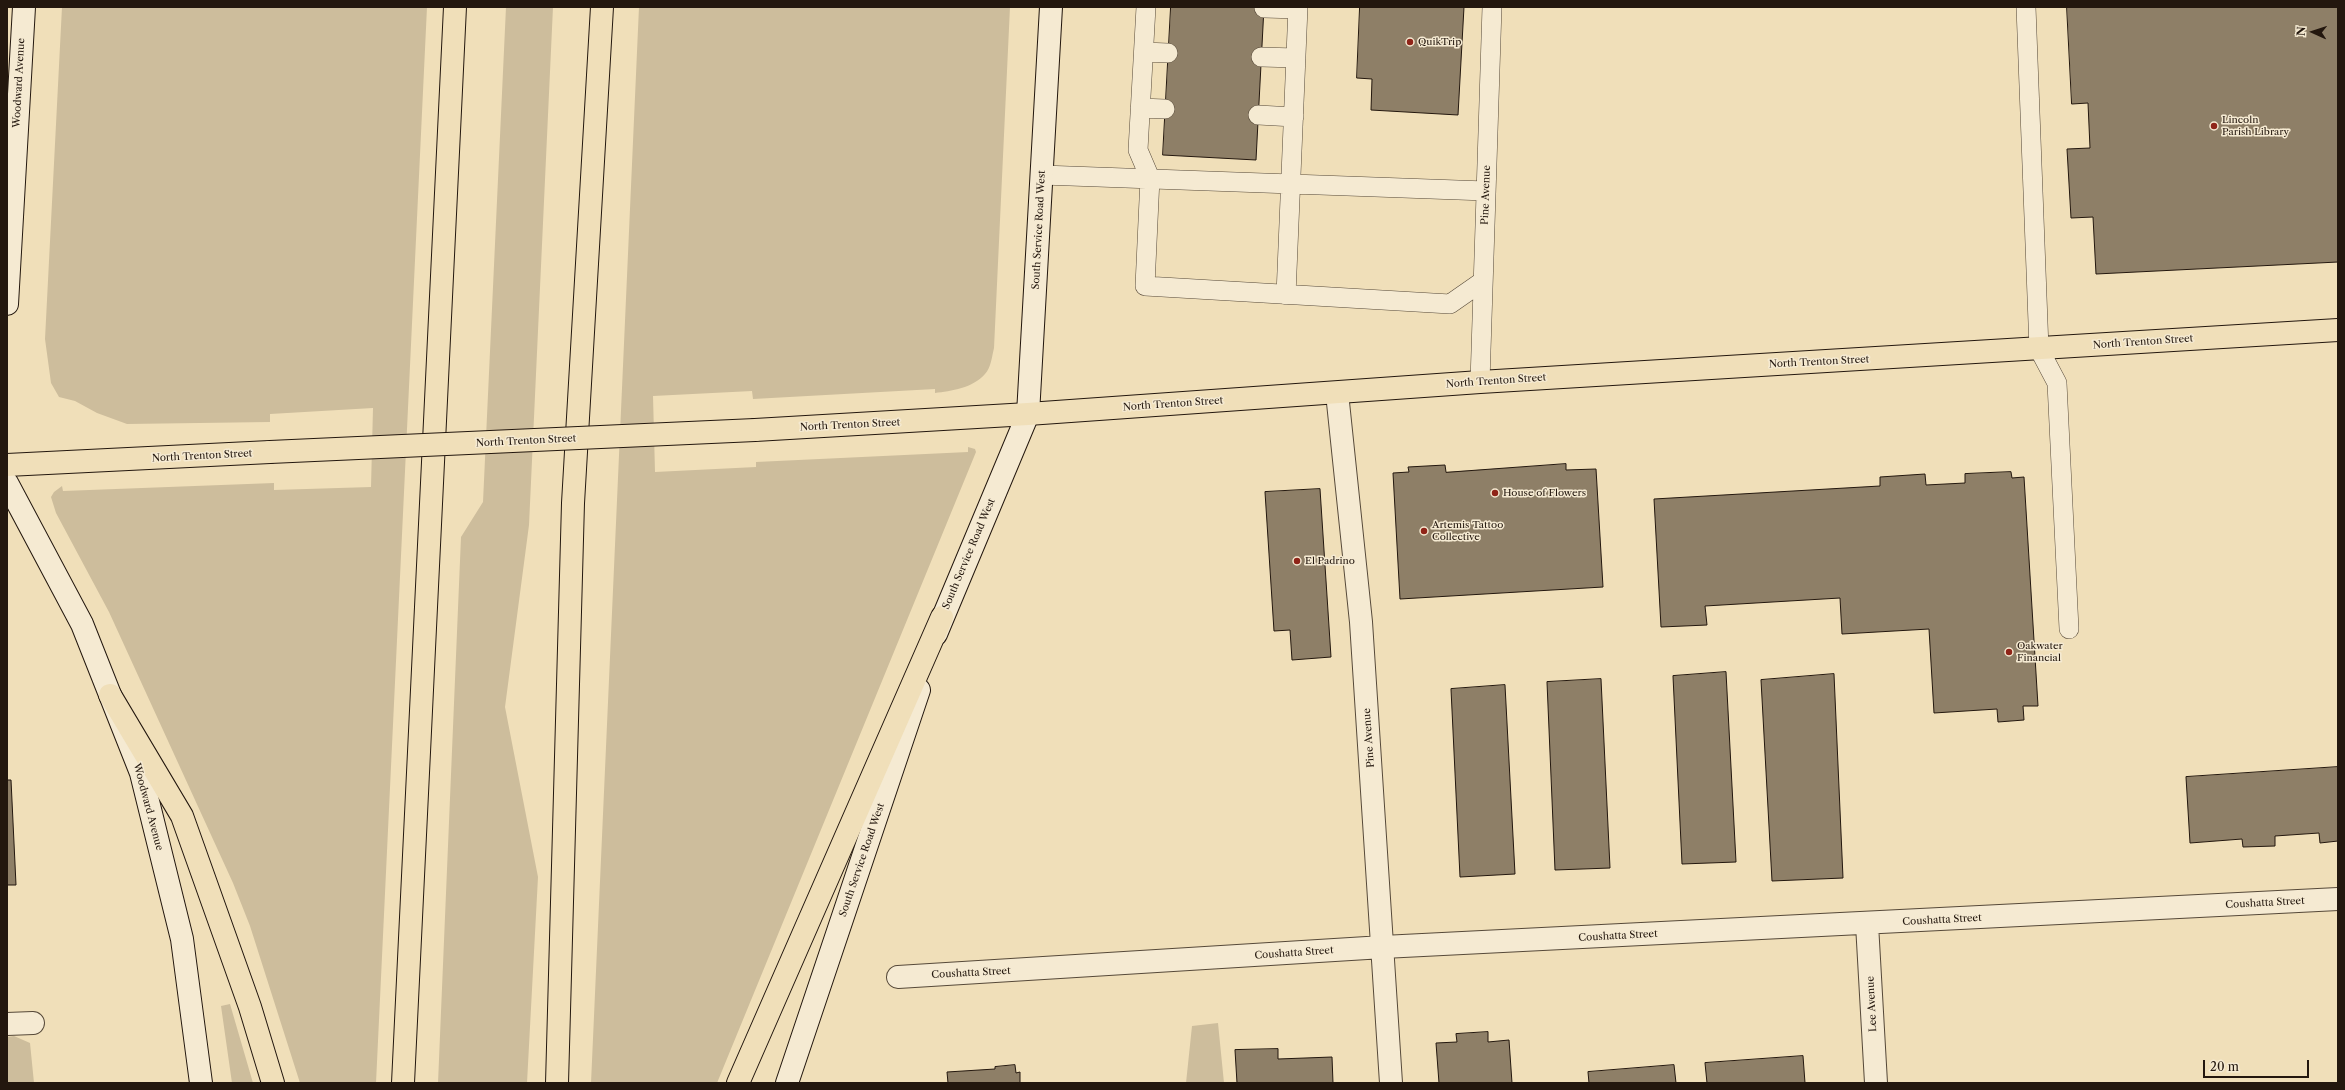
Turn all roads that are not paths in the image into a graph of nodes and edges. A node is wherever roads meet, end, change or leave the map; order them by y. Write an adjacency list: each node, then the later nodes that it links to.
1 (24, 7): 24 (street, Woodward Avenue)
2 (455, 7): 43 (highway)
3 (602, 7): 44 (highway)
4 (1051, 7): 18 (street, South Service Road West)
5 (1146, 7): 10 (lane)
6 (1492, 7): 21 (lane, Pine Avenue)
7 (2026, 7): 26 (lane)
8 (1264, 8): 9 (lane)
9 (1298, 8): 13 (lane)
10 (1144, 52): 11 (lane); 14 (lane)
11 (1168, 53)
12 (1261, 57): 13 (lane)
13 (1296, 58): 17 (lane)
14 (1140, 108): 15 (lane); 19 (lane)
15 (1165, 109)
16 (1258, 115): 17 (lane)
17 (1294, 117): 20 (lane)
18 (1042, 175): 19 (lane); 29 (street, South Service Road West)
19 (1150, 178): 20 (lane); 23 (lane)
20 (1292, 184): 21 (lane); 23 (lane)
21 (1486, 191): 22 (lane, Pine Avenue)
22 (1483, 281): 23 (lane); 27 (lane, Pine Avenue)
23 (1286, 295)
24 (7, 304)
25 (2338, 330): 26 (highway, North Trenton Street)
26 (2039, 349): 27 (highway, North Trenton Street); 33 (lane)
27 (1480, 382): 28 (highway, North Trenton Street)
28 (1337, 393): 29 (highway, North Trenton Street); 37 (street, Pine Avenue)
29 (1028, 414): 30 (highway, North Trenton Street, bridge); 32 (street, South Service Road West)
30 (7, 465)
31 (7, 483): 34 (street, Woodward Avenue)
32 (942, 617): 45 (highway); 46 (street, South Service Road West)
33 (2069, 629)
34 (110, 695): 41 (street, Woodward Avenue); 42 (highway)
35 (2338, 899): 36 (street, Coushatta Street)
36 (1867, 924): 37 (street, Coushatta Street); 48 (street, Lee Avenue)
37 (1383, 947): 38 (street, Coushatta Street); 47 (street, Pine Avenue)
38 (898, 977)
39 (32, 1023): 40 (street)
40 (7, 1024)
41 (201, 1083)
42 (273, 1083)
43 (403, 1083)
44 (557, 1083)
45 (738, 1083)
46 (787, 1083)
47 (1391, 1083)
48 (1876, 1083)

